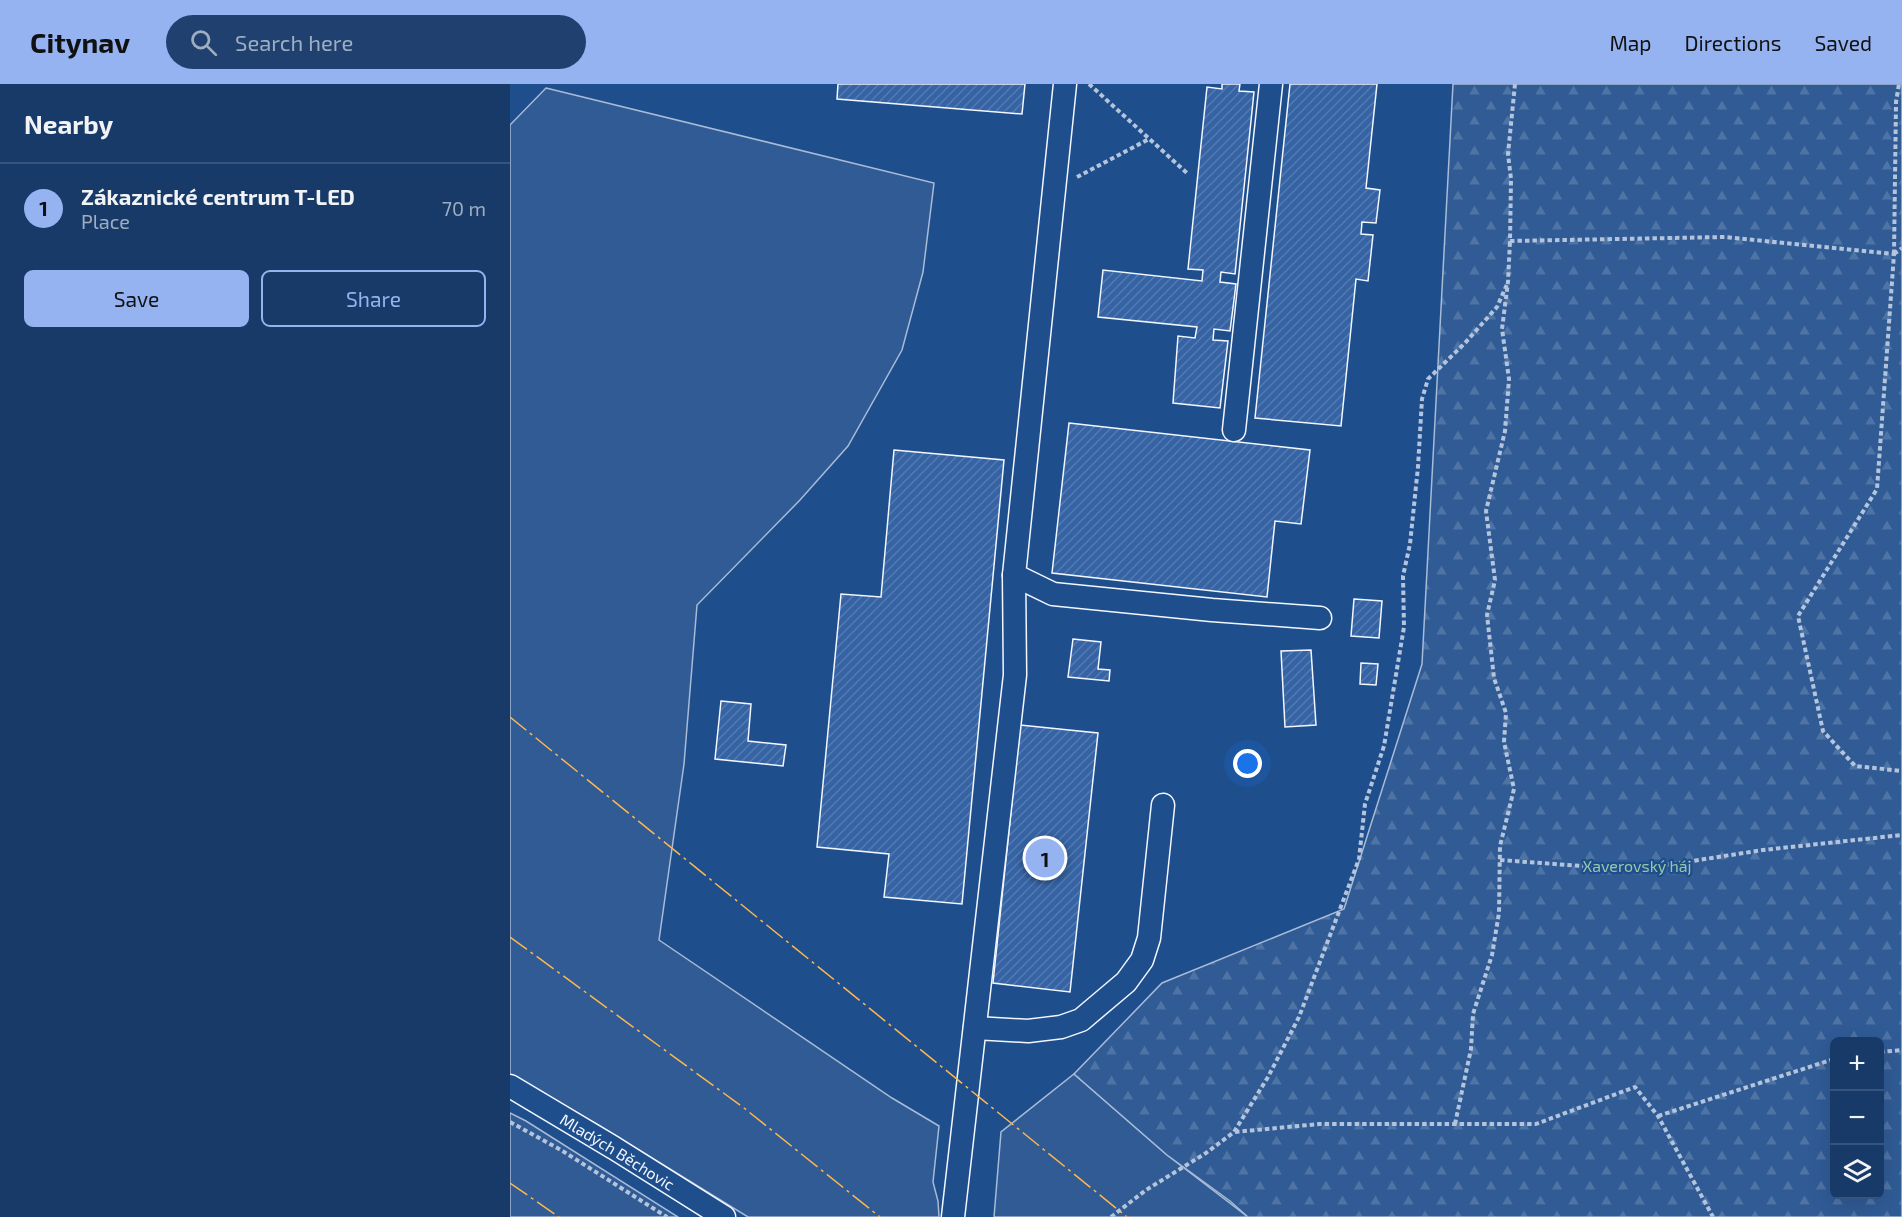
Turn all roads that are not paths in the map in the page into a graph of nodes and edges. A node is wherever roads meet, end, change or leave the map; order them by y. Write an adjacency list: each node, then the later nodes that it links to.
1 (1065, 84): 4 (street)
2 (1271, 84): 3 (street)
3 (1234, 430)
4 (1014, 575): 5 (street); 7 (street)
5 (1320, 618)
6 (1163, 805): 7 (street)
7 (975, 1028): 10 (street)
8 (510, 1086): 9 (street, Mladých Běchovic)
9 (724, 1217)
10 (953, 1217)

